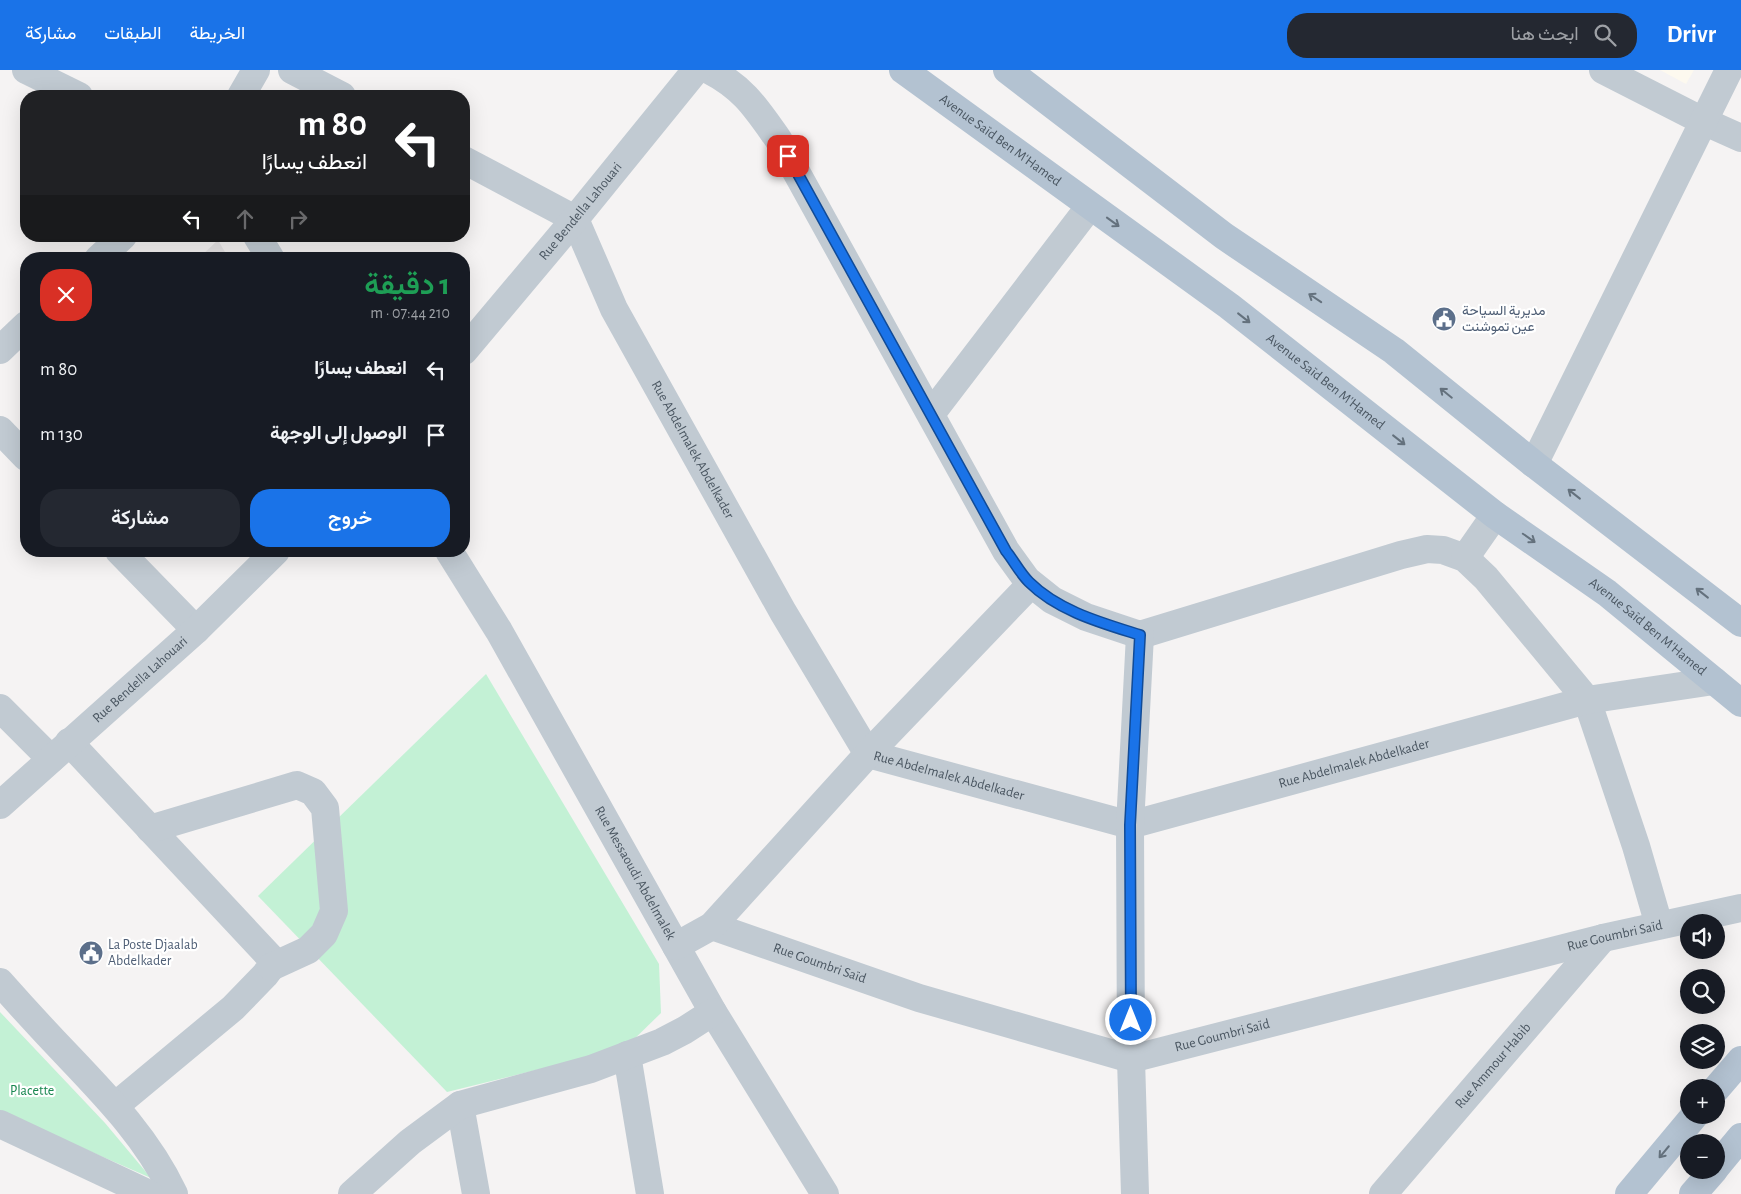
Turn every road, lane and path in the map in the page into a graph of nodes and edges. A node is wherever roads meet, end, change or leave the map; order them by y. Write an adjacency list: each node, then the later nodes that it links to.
1 (26, 70): 10 (street)
2 (256, 70): 11 (street)
3 (292, 70): 12 (street)
4 (696, 70): 17 (street, Rue Bendella Lahouari)
5 (708, 70): 23 (street)
6 (903, 70): 16 (main road, Avenue Saïd Ben M'Hamed)
7 (1006, 70): 26 (main road, one-way to 7)
8 (1603, 70): 13 (street)
9 (1729, 70): 13 (street)
10 (67, 90)
11 (244, 90)
12 (330, 90)
13 (1703, 121): 14 (street); 26 (street)
14 (1741, 138)
15 (470, 163): 17 (street)
16 (1090, 206): 23 (street); 27 (main road, Avenue Saïd Ben M'Hamed, one-way to 27)
17 (575, 219): 21 (street, Rue Bendella Lahouari); 41 (street, Rue Abdelmalek Abdelkader)
18 (116, 242): 19 (street)
19 (106, 252)
20 (20, 331): 22 (street)
21 (470, 344)
22 (0, 350)
23 (931, 414): 32 (street)
24 (0, 430): 25 (street)
25 (20, 451)
26 (1534, 464): 33 (main road, one-way to 26)
27 (1495, 515): 31 (street); 36 (main road, Avenue Saïd Ben M'Hamed, one-way to 36)
28 (125, 557): 34 (street)
29 (270, 557): 34 (street, Rue Bendella Lahouari)
30 (454, 557): 49 (street, Rue Messaoudi Abdelmalek)
31 (1465, 558): 35 (street); 37 (street)
32 (1031, 584): 35 (street); 41 (street)
33 (1741, 623)
34 (196, 630): 40 (street, Rue Bendella Lahouari)
35 (1140, 635): 43 (street)
36 (1714, 681): 37 (street, Rue Abdelmalek Abdelkader); 38 (main road, Avenue Saïd Ben M'Hamed)
37 (1587, 700): 43 (street, Rue Abdelmalek Abdelkader); 46 (street)
38 (1741, 702)
39 (0, 708): 40 (street)
40 (60, 750): 42 (street, Rue Bendella Lahouari); 44 (street)
41 (868, 754): 43 (street, Rue Abdelmalek Abdelkader); 47 (street)
42 (0, 805)
43 (1130, 825): 54 (street)
44 (150, 829): 50 (street); 50 (street)
45 (1741, 908): 46 (street, Rue Goumbri Saïd)
46 (1659, 925): 48 (street, Rue Goumbri Saïd)
47 (712, 926): 49 (street); 54 (street, Rue Goumbri Saïd)
48 (1603, 938): 54 (street, Rue Goumbri Saïd); 71 (street, Rue Ammour Habib)
49 (676, 946): 52 (street, Rue Messaoudi Abdelmalek)
50 (271, 966): 58 (street)
51 (0, 982): 58 (street)
52 (713, 1012): 53 (street); 69 (street, Rue Messaoudi Abdelmalek)
53 (627, 1055): 57 (street); 68 (street)
54 (1131, 1059): 70 (street)
55 (1741, 1060): 56 (main road)
56 (1725, 1079)
57 (460, 1105): 66 (street); 67 (street)
58 (115, 1106): 65 (street)
59 (0, 1124): 64 (street)
60 (1687, 1124): 72 (main road, one-way to 72)
61 (1741, 1137): 62 (main road)
62 (1725, 1156)
63 (1706, 1179): 73 (main road)
64 (149, 1194)
65 (174, 1194)
66 (352, 1194)
67 (476, 1194)
68 (650, 1194)
69 (825, 1194)
70 (1134, 1194)
71 (1383, 1194)
72 (1629, 1194)
73 (1694, 1194)

